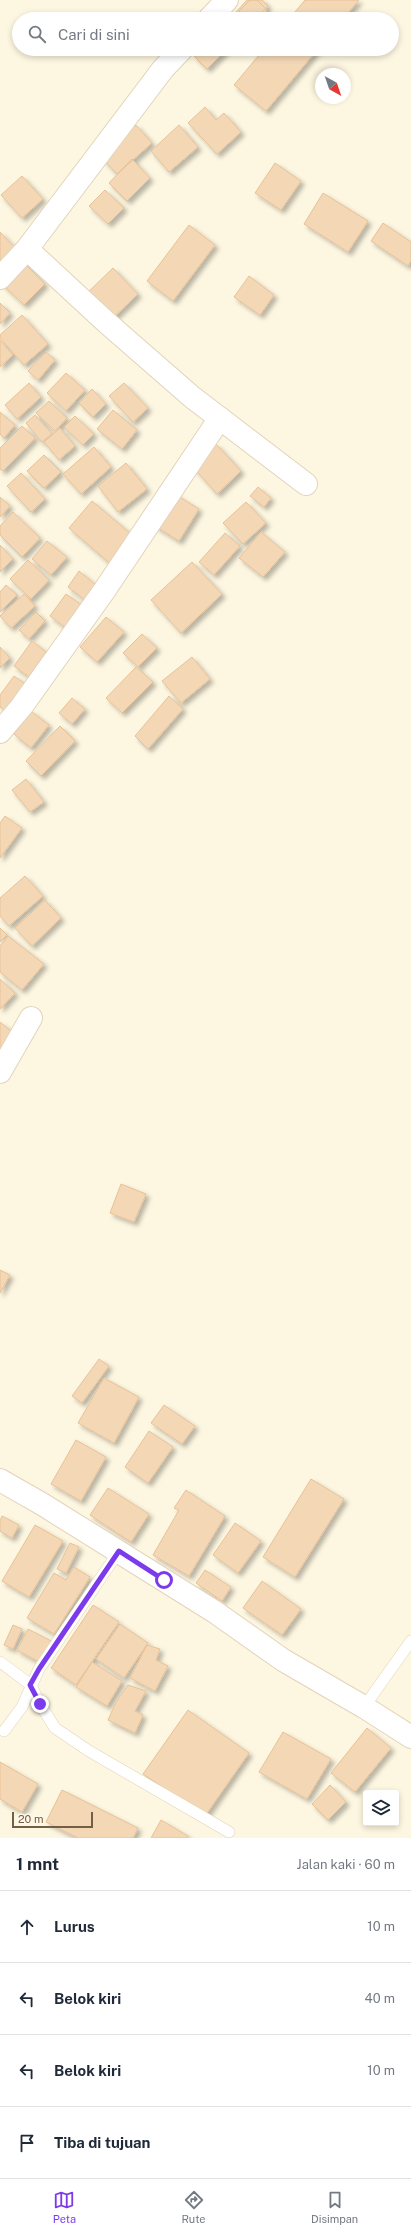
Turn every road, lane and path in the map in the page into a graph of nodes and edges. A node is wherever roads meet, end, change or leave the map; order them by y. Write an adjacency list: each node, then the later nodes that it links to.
1 (228, 0): 2 (street)
2 (216, 12)
3 (175, 56): 4 (street)
4 (27, 249): 5 (street); 6 (street)
5 (0, 278)
6 (220, 418): 7 (street); 8 (street)
7 (306, 484)
8 (0, 732)
9 (31, 1018): 10 (street)
10 (0, 1072)
11 (0, 1480): 12 (street)
12 (119, 1551): 15 (lane); 16 (street)
13 (411, 1641): 16 (lane)
14 (0, 1662): 15 (lane)
15 (30, 1685): 17 (lane); 19 (lane)
16 (364, 1707): 18 (street)
17 (4, 1731)
18 (411, 1737)
19 (229, 1832)

